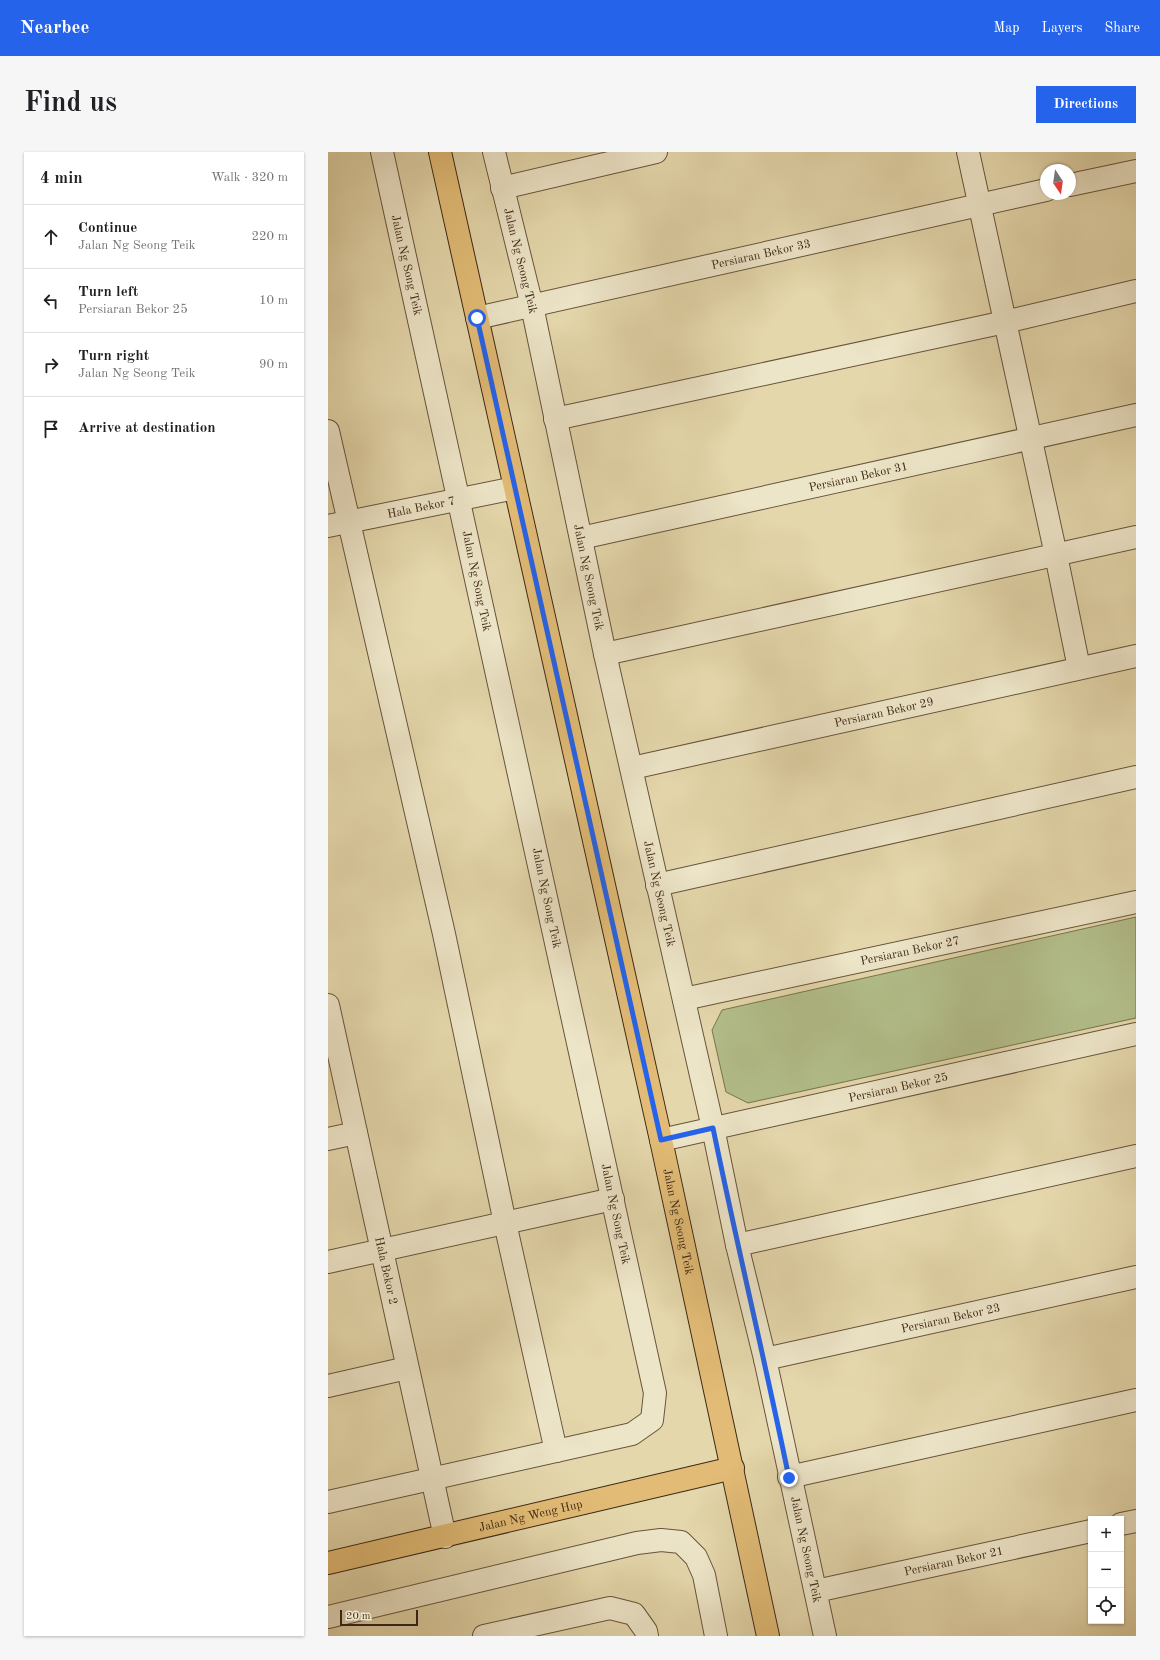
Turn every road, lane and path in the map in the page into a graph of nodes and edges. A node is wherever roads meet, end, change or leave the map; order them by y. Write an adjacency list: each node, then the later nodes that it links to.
1 (382, 152): 20 (street, Jalan Ng Song Teik)
2 (440, 152): 13 (main road, Jalan Ng Seong Teik)
3 (494, 152): 8 (street, Jalan Ng Seong Teik)
4 (656, 152): 8 (street)
5 (968, 152): 10 (street)
6 (1136, 170): 7 (street)
7 (1076, 184)
8 (502, 188): 12 (street, Jalan Ng Seong Teik)
9 (1040, 191): 10 (street, Persiaran Bekor 33)
10 (980, 205): 12 (street, Persiaran Bekor 33); 14 (street)
11 (1136, 291): 14 (street)
12 (532, 306): 13 (street, Persiaran Bekor 33); 16 (street, Jalan Ng Seong Teik)
13 (477, 318): 19 (main road, Jalan Ng Seong Teik)
14 (1005, 322): 16 (street); 18 (street)
15 (1136, 415): 18 (street, Persiaran Bekor 31)
16 (555, 420): 23 (street, Jalan Ng Seong Teik)
17 (328, 431): 21 (street)
18 (1030, 438): 23 (street, Persiaran Bekor 31); 24 (street)
19 (515, 488): 20 (street, Hala Bekor 7); 38 (main road, Jalan Ng Seong Teik)
20 (459, 499): 21 (street, Hala Bekor 7); 40 (street, Jalan Ng Song Teik)
21 (338, 524): 41 (street)
22 (1136, 537): 24 (street)
23 (581, 538): 25 (street, Jalan Ng Seong Teik)
24 (1056, 555): 25 (street); 27 (street)
25 (606, 654): 28 (street, Jalan Ng Seong Teik)
26 (1136, 656): 27 (street, Persiaran Bekor 29)
27 (1079, 668): 28 (street, Persiaran Bekor 29)
28 (632, 768): 30 (street, Jalan Ng Seong Teik)
29 (1136, 777): 30 (street)
30 (657, 884): 32 (street, Jalan Ng Seong Teik)
31 (1136, 902): 32 (street, Persiaran Bekor 27)
32 (684, 999): 35 (street, Jalan Ng Seong Teik)
33 (329, 1012): 36 (street, Hala Bekor 2)
34 (1136, 1034): 35 (street, Persiaran Bekor 25)
35 (713, 1128): 38 (street, Persiaran Bekor 25); 42 (street, Jalan Ng Seong Teik)
36 (356, 1133): 37 (street); 43 (street, Hala Bekor 2)
37 (328, 1139)
38 (661, 1140): 51 (main road, Jalan Ng Seong Teik)
39 (1136, 1156): 42 (street)
40 (613, 1199): 41 (street); 50 (street, Jalan Ng Song Teik)
41 (505, 1223): 43 (street); 50 (street)
42 (737, 1245): 46 (street, Jalan Ng Seong Teik)
43 (382, 1250): 44 (street); 47 (street, Hala Bekor 2)
44 (328, 1262)
45 (1136, 1277): 46 (street, Persiaran Bekor 23)
46 (765, 1359): 52 (street, Jalan Ng Seong Teik)
47 (408, 1368): 48 (street); 53 (street, Hala Bekor 2)
48 (328, 1386)
49 (1136, 1400): 52 (street)
50 (556, 1451): 53 (street, Jalan Ng Song Teik)
51 (733, 1468): 58 (main road, Jalan Ng Weng Hup); 65 (main road, Jalan Ng Seong Teik)
52 (789, 1478): 60 (street, Jalan Ng Seong Teik)
53 (432, 1480): 54 (street); 58 (street, Hala Bekor 2)
54 (328, 1502)
55 (1136, 1521): 56 (street)
56 (1124, 1523)
57 (1088, 1532): 60 (street, Persiaran Bekor 21)
58 (445, 1537): 59 (main road, Jalan Ng Weng Hup)
59 (328, 1563)
60 (816, 1591): 66 (street, Jalan Ng Seong Teik)
61 (328, 1617): 64 (street)
62 (484, 1636): 63 (street)
63 (647, 1636)
64 (716, 1636)
65 (768, 1636)
66 (825, 1636)

